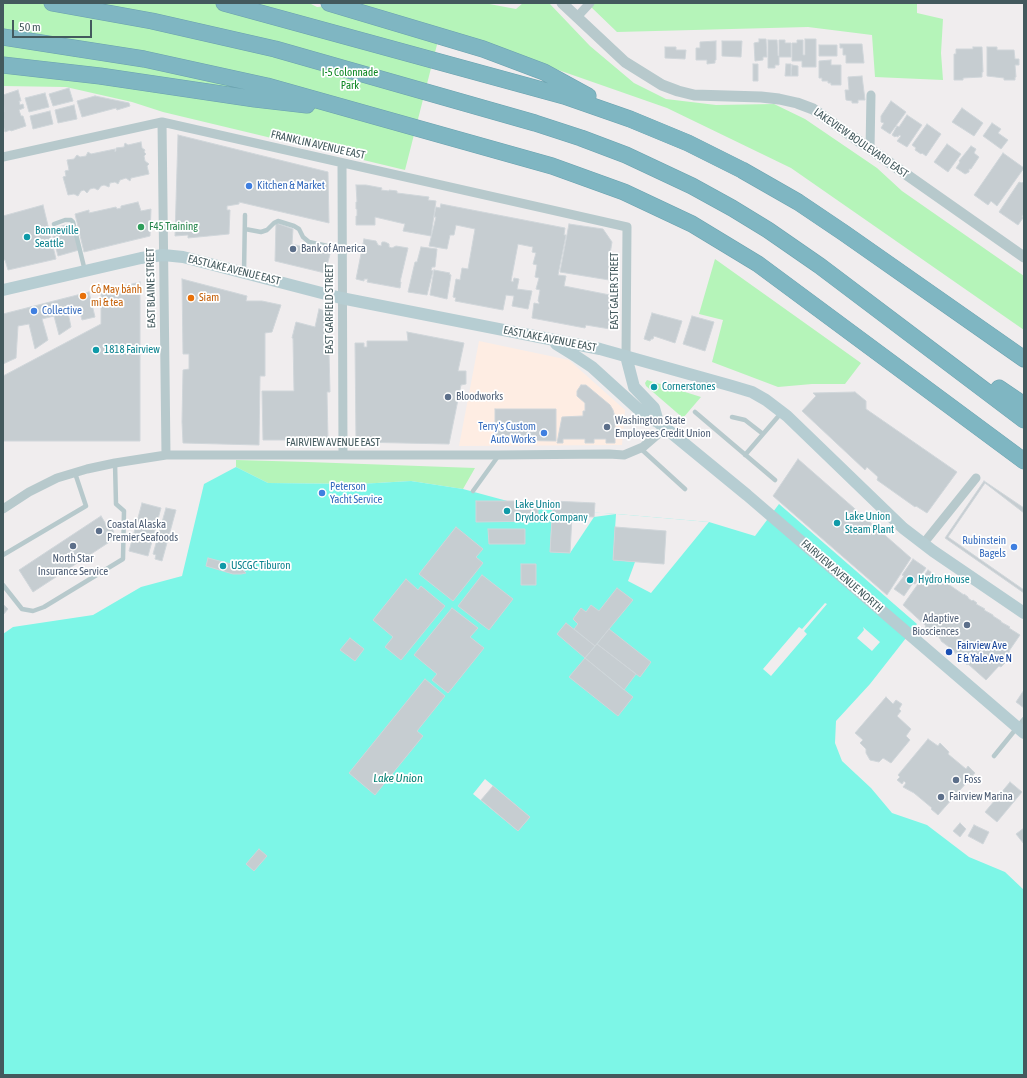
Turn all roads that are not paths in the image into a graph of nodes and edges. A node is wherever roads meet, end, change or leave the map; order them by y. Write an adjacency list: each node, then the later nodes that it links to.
1 (52, 3): 23 (highway)
2 (224, 3): 11 (highway)
3 (329, 3): 11 (highway)
4 (562, 3): 6 (street, LAKEVIEW BOULEVARD EAST)
5 (590, 3): 6 (street)
6 (577, 17): 13 (street, LAKEVIEW BOULEVARD EAST)
7 (3, 37): 10 (highway)
8 (3, 65): 10 (highway)
9 (871, 95): 13 (street)
10 (359, 112): 38 (highway)
11 (630, 118): 30 (highway)
12 (162, 122): 14 (street, FRANKLIN AVENUE EAST); 15 (street, FRANKLIN AVENUE EAST); 21 (street, EAST BLAINE STREET)
13 (870, 149): 22 (street, LAKEVIEW BOULEVARD EAST)
14 (3, 157)
15 (342, 163): 18 (street, FRANKLIN AVENUE EAST); 20 (street, EAST GARFIELD STREET)
16 (245, 215): 19 (lane)
17 (54, 224): 24 (lane)
18 (627, 227): 29 (street, EAST GALER STREET)
19 (245, 229): 20 (lane); 25 (lane)
20 (342, 249): 27 (street, EAST GARFIELD STREET)
21 (163, 255): 24 (main road, EASTLAKE AVENUE EAST); 25 (main road, EASTLAKE AVENUE EAST); 42 (street, EAST BLAINE STREET)
22 (1024, 257)
23 (820, 266): 31 (highway); 32 (highway)
24 (85, 271): 26 (main road, EASTLAKE AVENUE EAST)
25 (244, 272): 27 (main road, EASTLAKE AVENUE EAST)
26 (3, 290)
27 (341, 298): 28 (main road, EASTLAKE AVENUE EAST); 43 (street, EAST GARFIELD STREET)
28 (546, 339): 29 (main road, EASTLAKE AVENUE EAST); 37 (main road, FAIRVIEW AVENUE NORTH)
29 (626, 356): 34 (main road, EASTLAKE AVENUE EAST); 37 (main road, FAIRVIEW AVENUE NORTH)
30 (1024, 359)
31 (988, 392): 36 (highway); 39 (highway)
32 (1024, 405)
33 (695, 412): 45 (lane)
34 (782, 412): 40 (lane); 55 (main road, EASTLAKE AVENUE EAST)
35 (732, 417): 40 (lane)
36 (1024, 420)
37 (661, 425): 41 (street, FAIRVIEW AVENUE EAST); 59 (main road, FAIRVIEW AVENUE NORTH)
38 (976, 425): 46 (highway); 48 (highway)
39 (1024, 431)
40 (763, 434): 45 (lane)
41 (640, 448): 44 (street, FAIRVIEW AVENUE EAST); 52 (lane)
42 (166, 455): 43 (street, FAIRVIEW AVENUE EAST); 47 (street, FAIRVIEW AVENUE EAST)
43 (343, 455): 44 (street, FAIRVIEW AVENUE EAST)
44 (498, 455): 53 (lane)
45 (745, 455): 51 (lane)
46 (1024, 461)
47 (115, 463): 49 (street, FAIRVIEW AVENUE EAST); 57 (lane)
48 (1024, 472)
49 (75, 473): 54 (street, FAIRVIEW AVENUE EAST); 56 (lane)
50 (976, 478): 55 (street)
51 (775, 480)
52 (685, 489)
53 (473, 491)
54 (5, 505)
55 (923, 544): 58 (main road, EASTLAKE AVENUE EAST)
56 (3, 555)
57 (3, 585)
58 (1024, 613)
59 (1022, 726): 60 (lane)
60 (994, 756)

